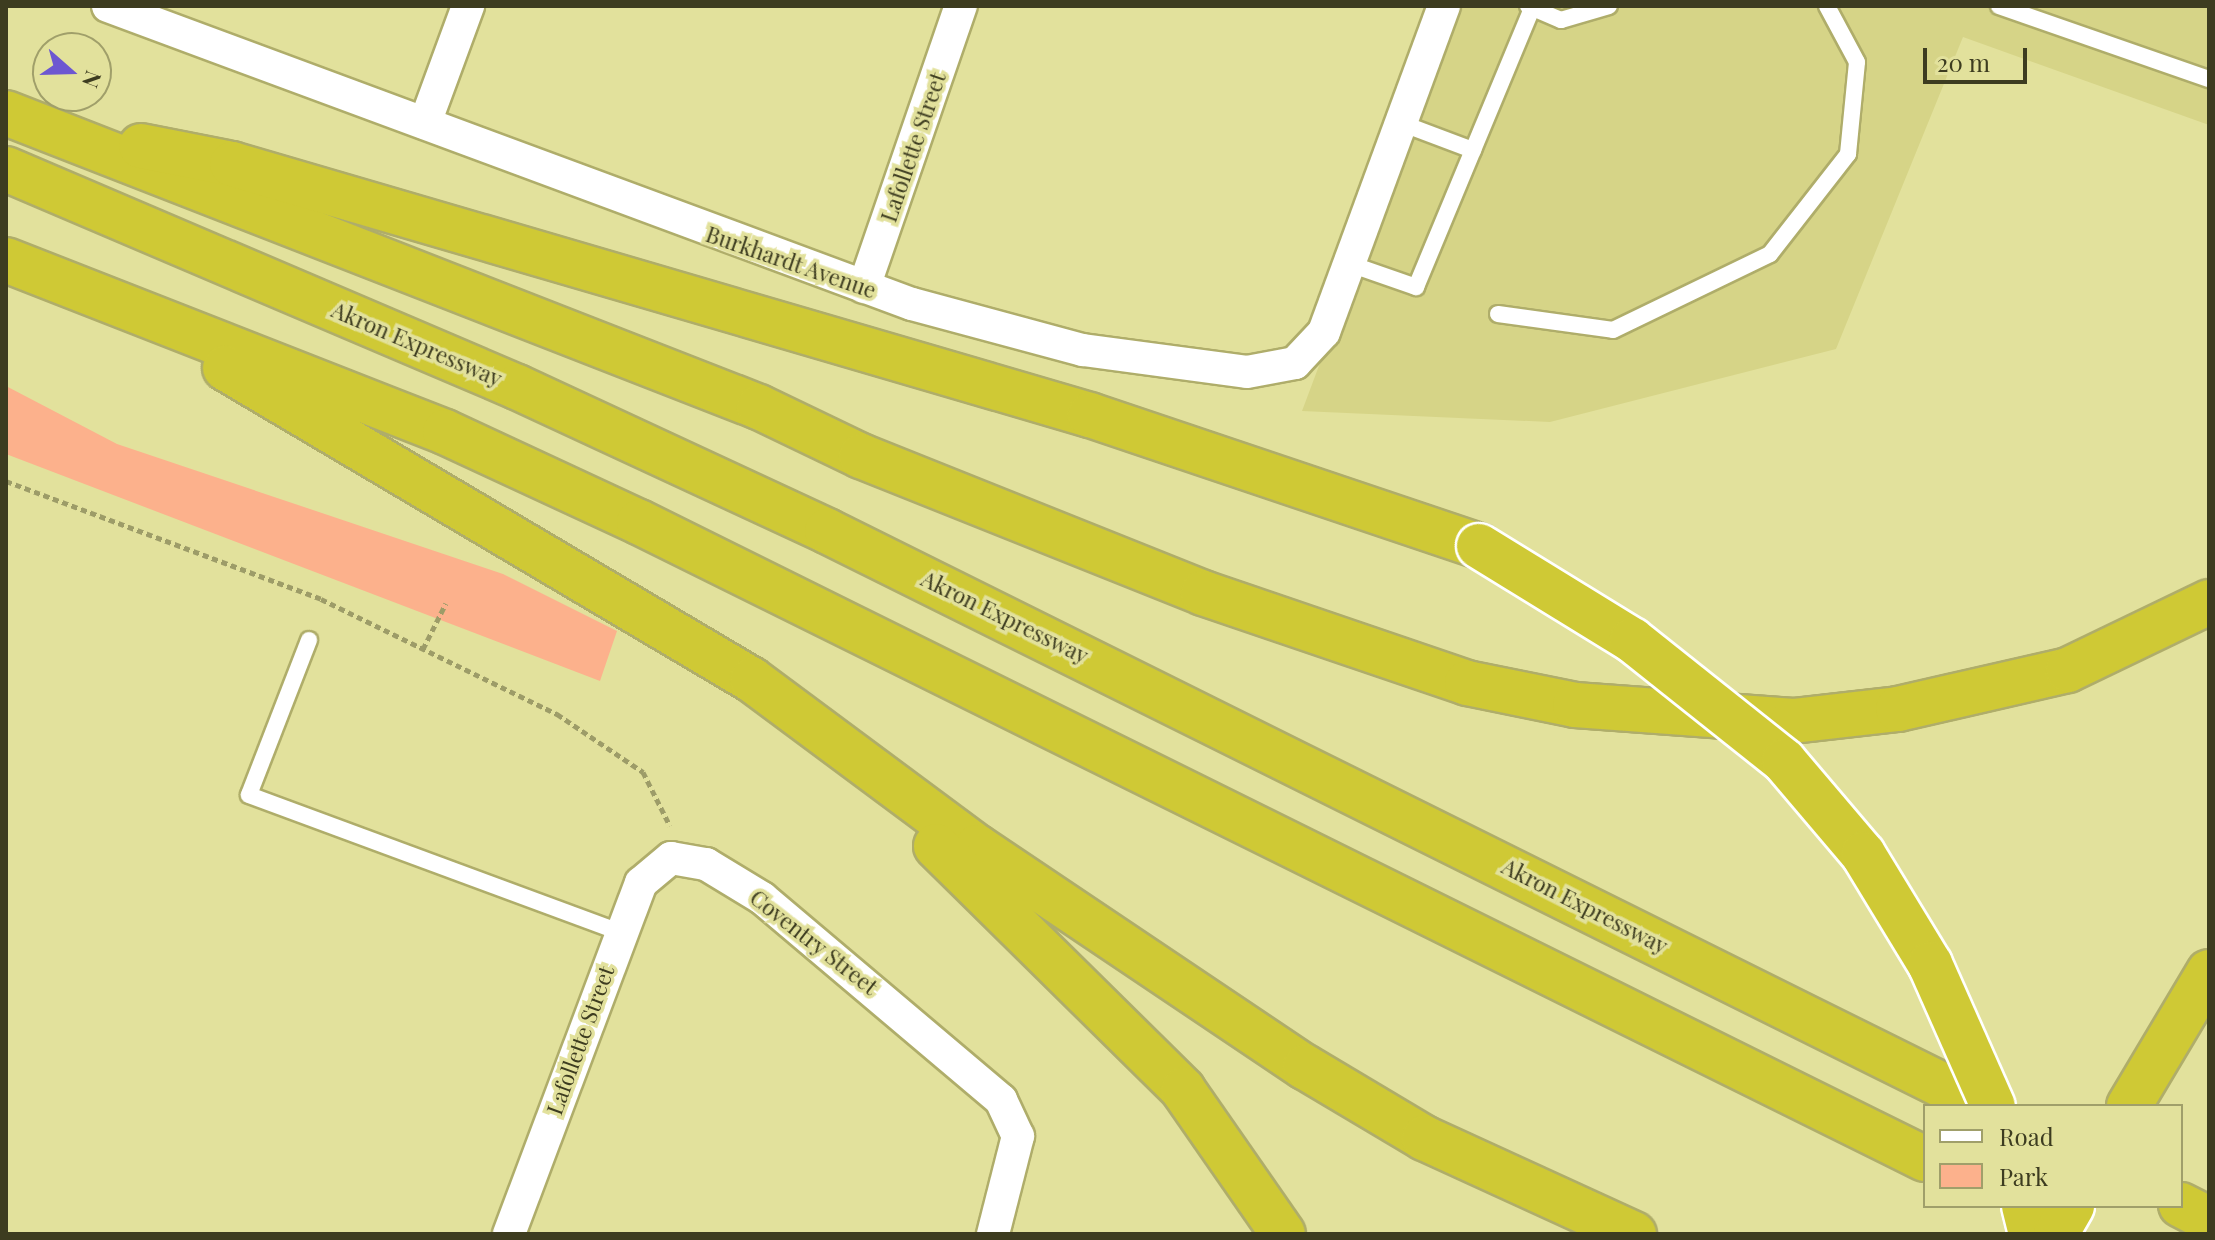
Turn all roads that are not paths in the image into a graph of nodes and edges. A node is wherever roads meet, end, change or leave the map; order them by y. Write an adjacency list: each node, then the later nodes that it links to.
1 (108, 6): 11 (street, Burkhardt Avenue)
2 (468, 6): 11 (street)
3 (961, 6): 17 (street, Lafollette Street)
4 (1444, 6): 12 (street, Burkhardt Avenue)
5 (1609, 6): 8 (lane)
6 (1827, 6): 18 (lane)
7 (1999, 6): 9 (lane)
8 (1530, 7): 13 (lane)
9 (2209, 79)
10 (21, 119): 20 (highway); 26 (highway, bridge)
11 (425, 123): 17 (street, Burkhardt Avenue)
12 (1401, 123): 13 (lane); 16 (street, Burkhardt Avenue)
13 (1473, 150): 16 (lane)
14 (6, 169): 25 (highway, Akron Expressway)
15 (13, 262): 19 (highway); 28 (highway)
16 (1350, 264): 17 (street, Burkhardt Avenue)
17 (864, 287)
18 (1498, 314)
19 (618, 594): 36 (highway); 37 (highway)
20 (2209, 602)
21 (309, 640): 23 (lane)
22 (671, 858): 23 (street, Lafollette Street); 35 (street, Coventry Street)
23 (620, 932): 34 (street, Lafollette Street)
24 (2209, 972): 27 (highway)
25 (1980, 1104)
26 (1992, 1104)
27 (2130, 1104)
28 (1923, 1158)
29 (2183, 1206): 33 (highway)
30 (2022, 1208): 40 (highway)
31 (2024, 1208): 38 (highway, bridge)
32 (2071, 1208): 39 (highway, bridge)
33 (2209, 1219)
34 (509, 1234)
35 (993, 1234)
36 (1283, 1234)
37 (1634, 1234)
38 (2031, 1234)
39 (2056, 1234)
40 (2073, 1234)

